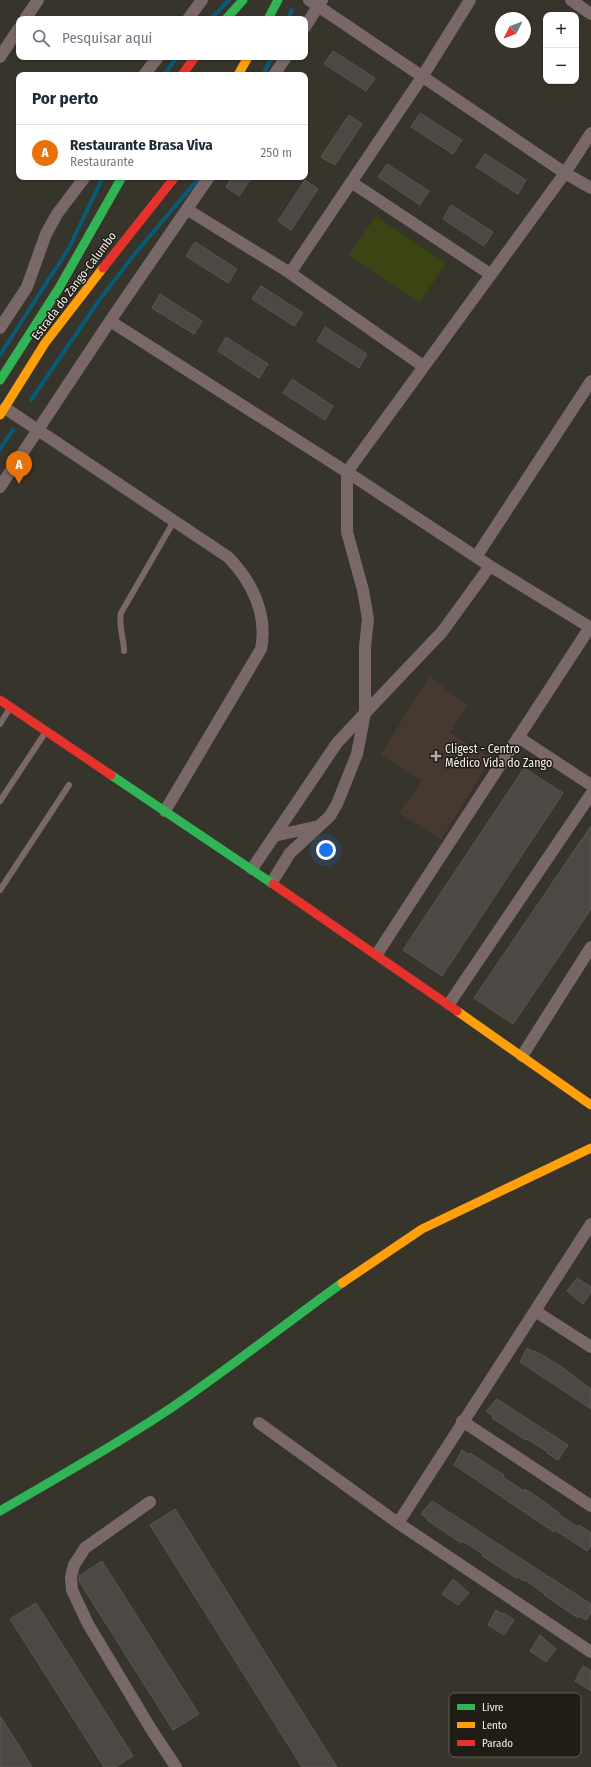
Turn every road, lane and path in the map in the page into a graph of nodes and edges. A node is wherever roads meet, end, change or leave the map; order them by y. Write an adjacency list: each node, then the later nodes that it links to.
1 (38, 0): 9 (street)
2 (202, 0): 10 (street)
3 (243, 0): 11 (street)
4 (278, 0): 12 (street)
5 (470, 0): 24 (street)
6 (571, 0): 8 (street)
7 (316, 2): 13 (street); 24 (street)
8 (591, 14)
9 (27, 16)
10 (190, 16)
11 (229, 16)
12 (270, 16)
13 (308, 20)
14 (16, 32): 15 (street)
15 (0, 56)
16 (156, 60): 20 (street)
17 (192, 60): 21 (street)
18 (246, 60): 22 (street)
19 (284, 60): 23 (street)
20 (146, 72)
21 (184, 72)
22 (240, 72)
23 (276, 72)
24 (422, 76): 26 (street); 31 (street)
25 (591, 133): 26 (street)
26 (565, 173): 32 (street); 35 (street)
27 (83, 180): 37 (street)
28 (120, 180): 39 (street)
29 (173, 180): 41 (street, Estrada do Zango-Calumbo)
30 (207, 180): 33 (street)
31 (351, 182): 34 (street); 35 (street)
32 (591, 188)
33 (188, 210): 34 (street); 36 (street)
34 (290, 273): 38 (street)
35 (490, 274): 38 (street)
36 (110, 321): 42 (street); 43 (street)
37 (0, 328)
38 (423, 366): 43 (street)
39 (0, 380)
40 (591, 381): 46 (street)
41 (2, 411): 42 (street)
42 (38, 430): 44 (street); 45 (street)
43 (348, 472): 46 (street); 52 (street)
44 (0, 488)
45 (174, 521): 49 (lane); 61 (street)
46 (476, 557): 47 (street)
47 (490, 566): 48 (street); 52 (street)
48 (590, 627): 55 (street)
49 (124, 651)
50 (0, 700): 51 (street)
51 (11, 707): 53 (lane); 54 (street)
52 (365, 713): 60 (street); 62 (street)
53 (0, 724)
54 (46, 731): 59 (lane); 61 (street)
55 (518, 737): 57 (street); 70 (street)
56 (69, 785): 68 (lane)
57 (591, 785)
58 (591, 794): 71 (street)
59 (0, 801)
60 (293, 808): 63 (street); 64 (street)
61 (165, 811): 66 (street)
62 (320, 825): 63 (street); 65 (street)
63 (291, 832): 64 (street); 65 (street)
64 (274, 836): 66 (street)
65 (290, 853): 67 (street)
66 (252, 869): 67 (street)
67 (272, 882): 70 (street)
68 (0, 890)
69 (591, 947): 72 (street)
70 (377, 954): 71 (street)
71 (449, 1004): 72 (street)
72 (522, 1056): 73 (street)
73 (591, 1105)
74 (591, 1148): 82 (street)
75 (591, 1224): 76 (street)
76 (535, 1311): 77 (street); 78 (street)
77 (591, 1347)
78 (462, 1422): 81 (street); 83 (street)
79 (259, 1423): 83 (street)
80 (150, 1502): 85 (street)
81 (591, 1506)
82 (0, 1511)
83 (398, 1523): 84 (street)
84 (591, 1652)
85 (176, 1767)

